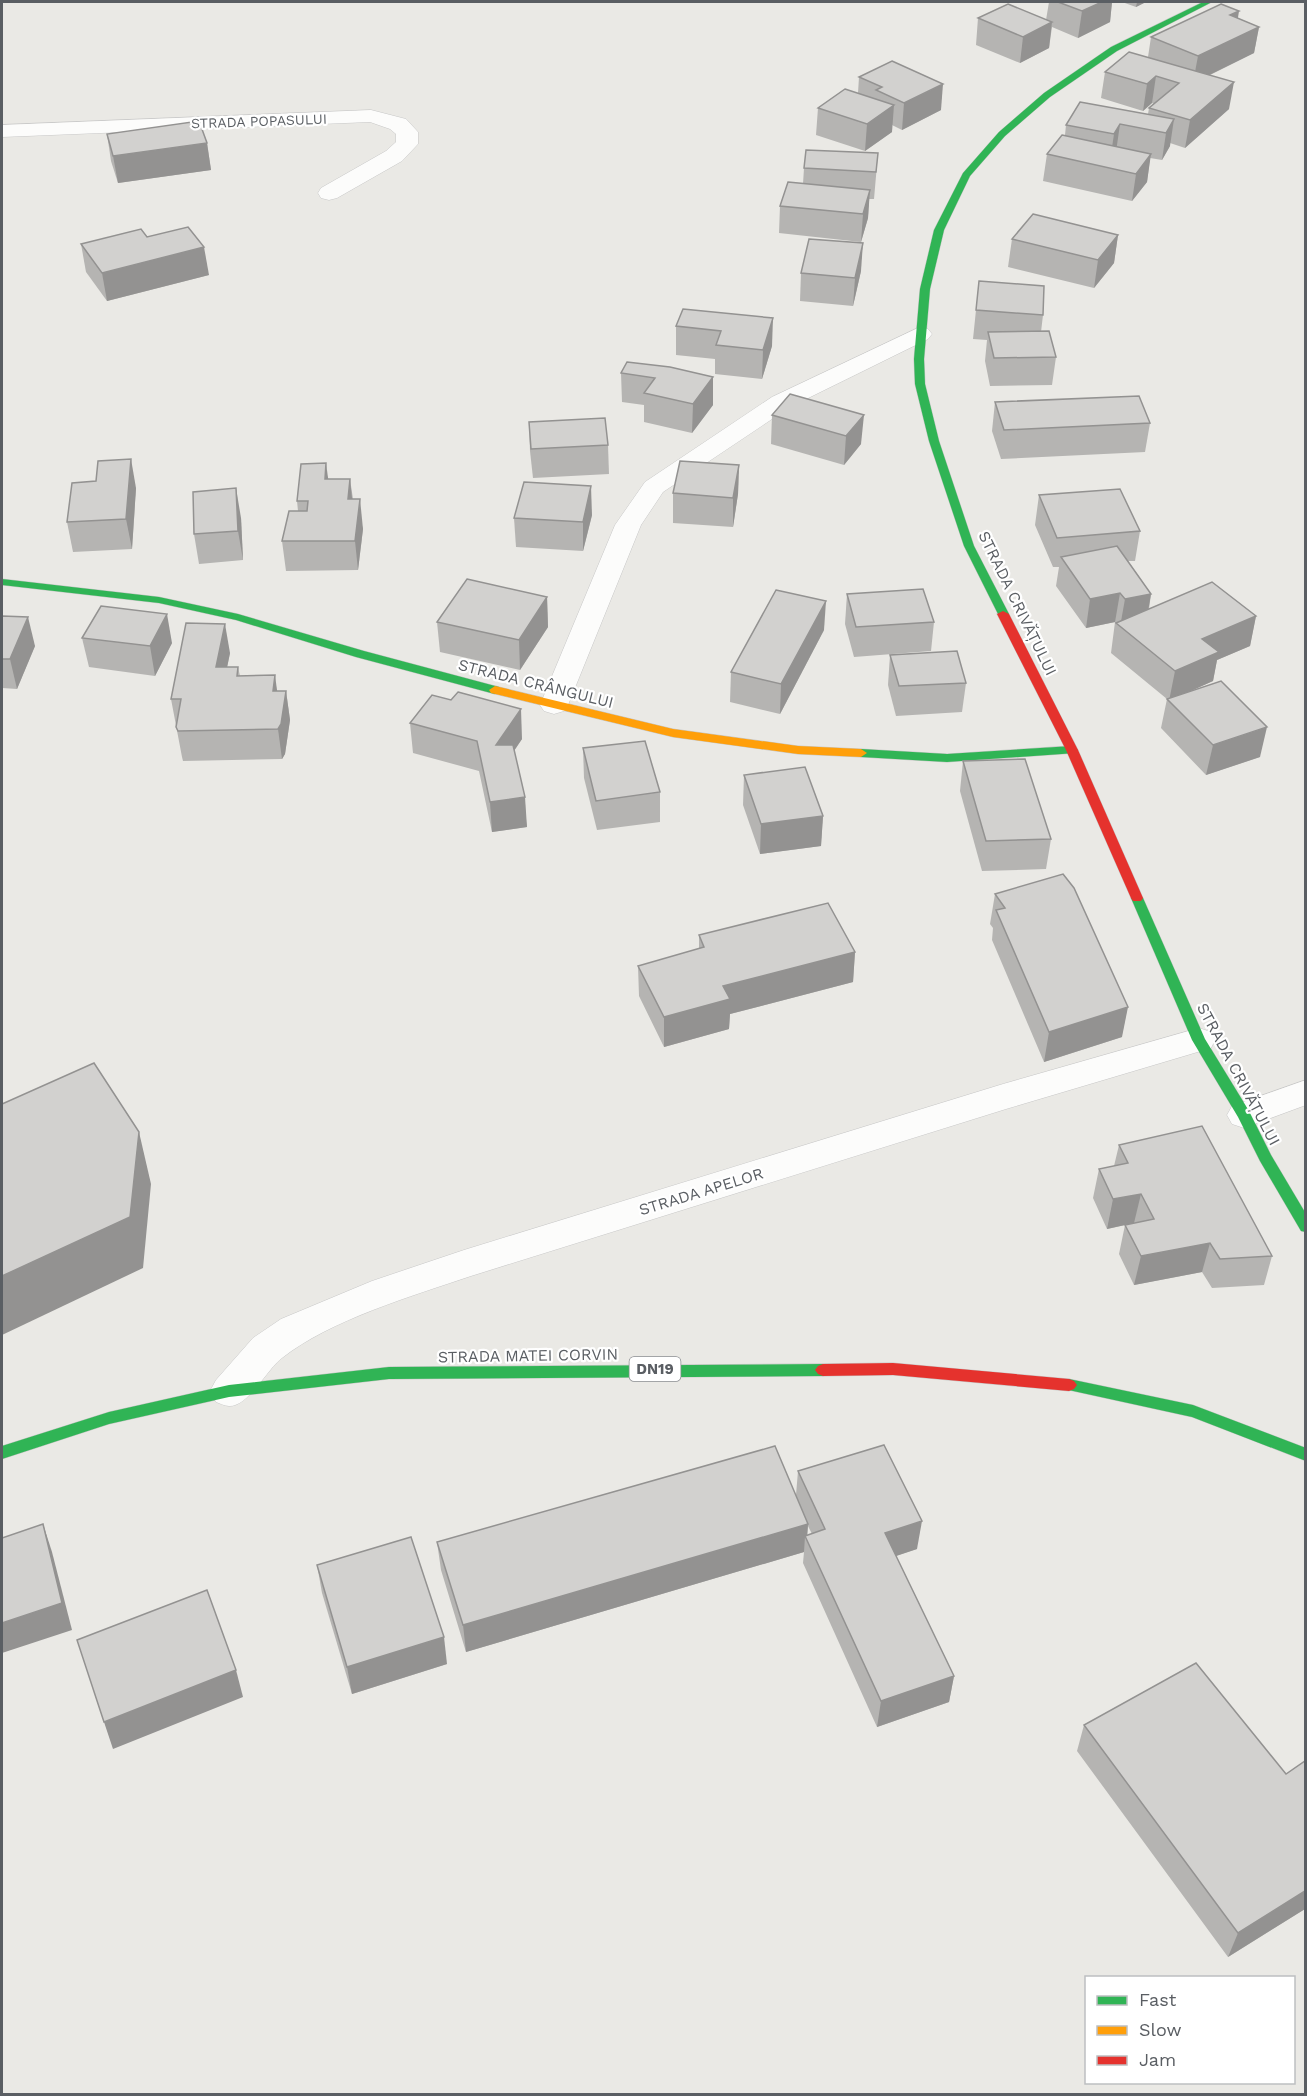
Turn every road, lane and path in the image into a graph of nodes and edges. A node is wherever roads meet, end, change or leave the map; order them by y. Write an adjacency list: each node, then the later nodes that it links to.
1 (1208, 2): 4 (street, STRADA CRIVĂȚULUI)
2 (2, 131): 3 (street, STRADA POPASULUI)
3 (329, 193)
4 (920, 334): 6 (street); 7 (street, STRADA CRIVĂȚULUI)
5 (2, 582): 6 (street, STRADA CRÂNGULUI)
6 (554, 705): 7 (street, STRADA CRÂNGULUI)
7 (1072, 750): 8 (street, STRADA CRIVĂȚULUI)
8 (1198, 1040): 10 (street, STRADA CRIVĂȚULUI); 12 (street, STRADA APELOR)
9 (1305, 1092): 10 (street)
10 (1244, 1115): 11 (street, STRADA CRIVĂȚULUI)
11 (1305, 1227)
12 (229, 1391): 13 (street, STRADA MATEI CORVIN / DN19); 14 (street, STRADA MATEI CORVIN / DN19)
13 (2, 1453)
14 (1305, 1455)

